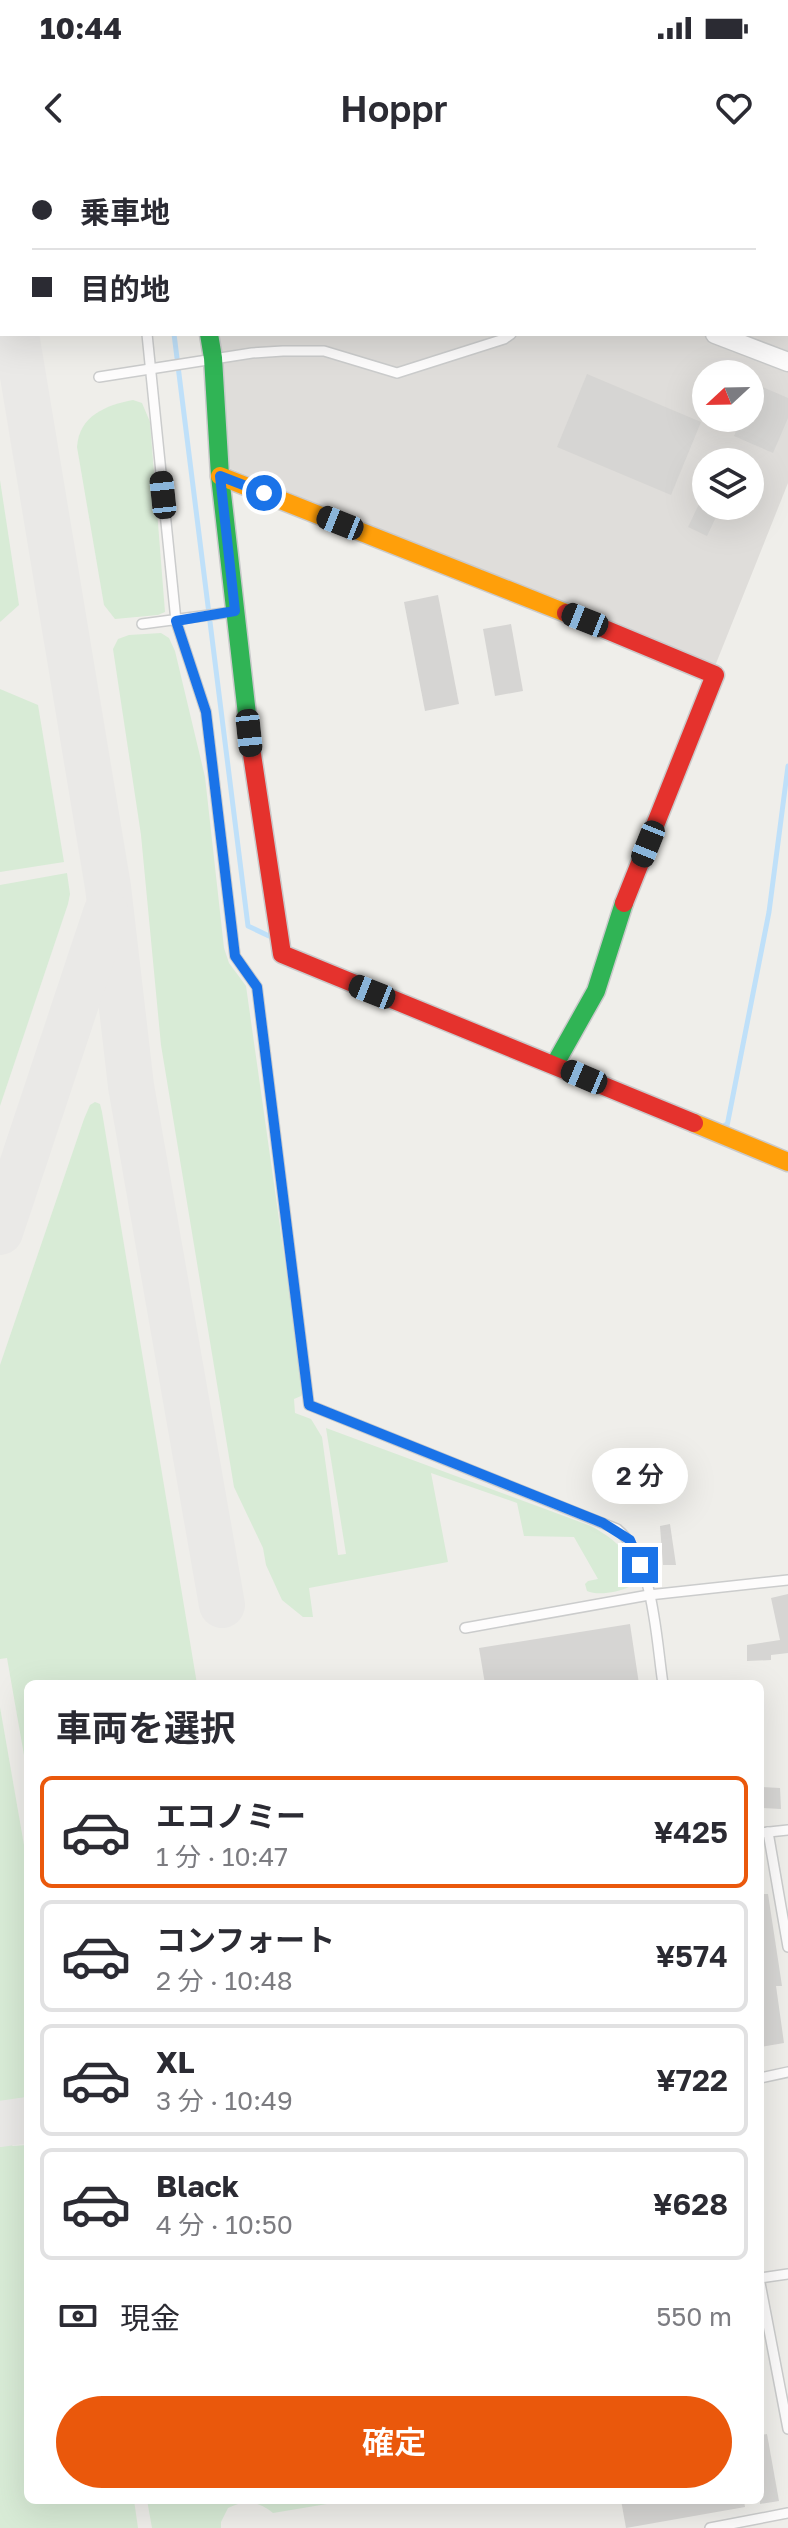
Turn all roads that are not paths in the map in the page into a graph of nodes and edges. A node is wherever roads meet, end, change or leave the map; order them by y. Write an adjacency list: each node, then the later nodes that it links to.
1 (147, 336): 7 (lane)
2 (209, 336): 5 (street)
3 (508, 336): 5 (lane)
4 (720, 336): 6 (street)
5 (213, 358): 7 (lane); 9 (street)
6 (788, 362)
7 (151, 368): 8 (lane); 11 (lane)
8 (99, 377)
9 (220, 476): 10 (street); 13 (street)
10 (226, 613): 11 (lane); 13 (street)
11 (176, 621): 12 (lane); 16 (lane)
12 (142, 624)
13 (555, 1064): 14 (street)
14 (788, 1162)
15 (788, 1580): 16 (lane)
16 (649, 1595): 17 (lane); 18 (lane)
17 (465, 1628)
18 (662, 1680)
19 (788, 1830): 20 (lane)
20 (764, 1833): 21 (lane)
21 (788, 1947)
22 (788, 2072): 23 (lane)
23 (764, 2077)
24 (788, 2274): 25 (lane)
25 (764, 2280)
26 (764, 2302): 27 (lane)
27 (788, 2429)
28 (788, 2513): 29 (lane)
29 (710, 2528)

